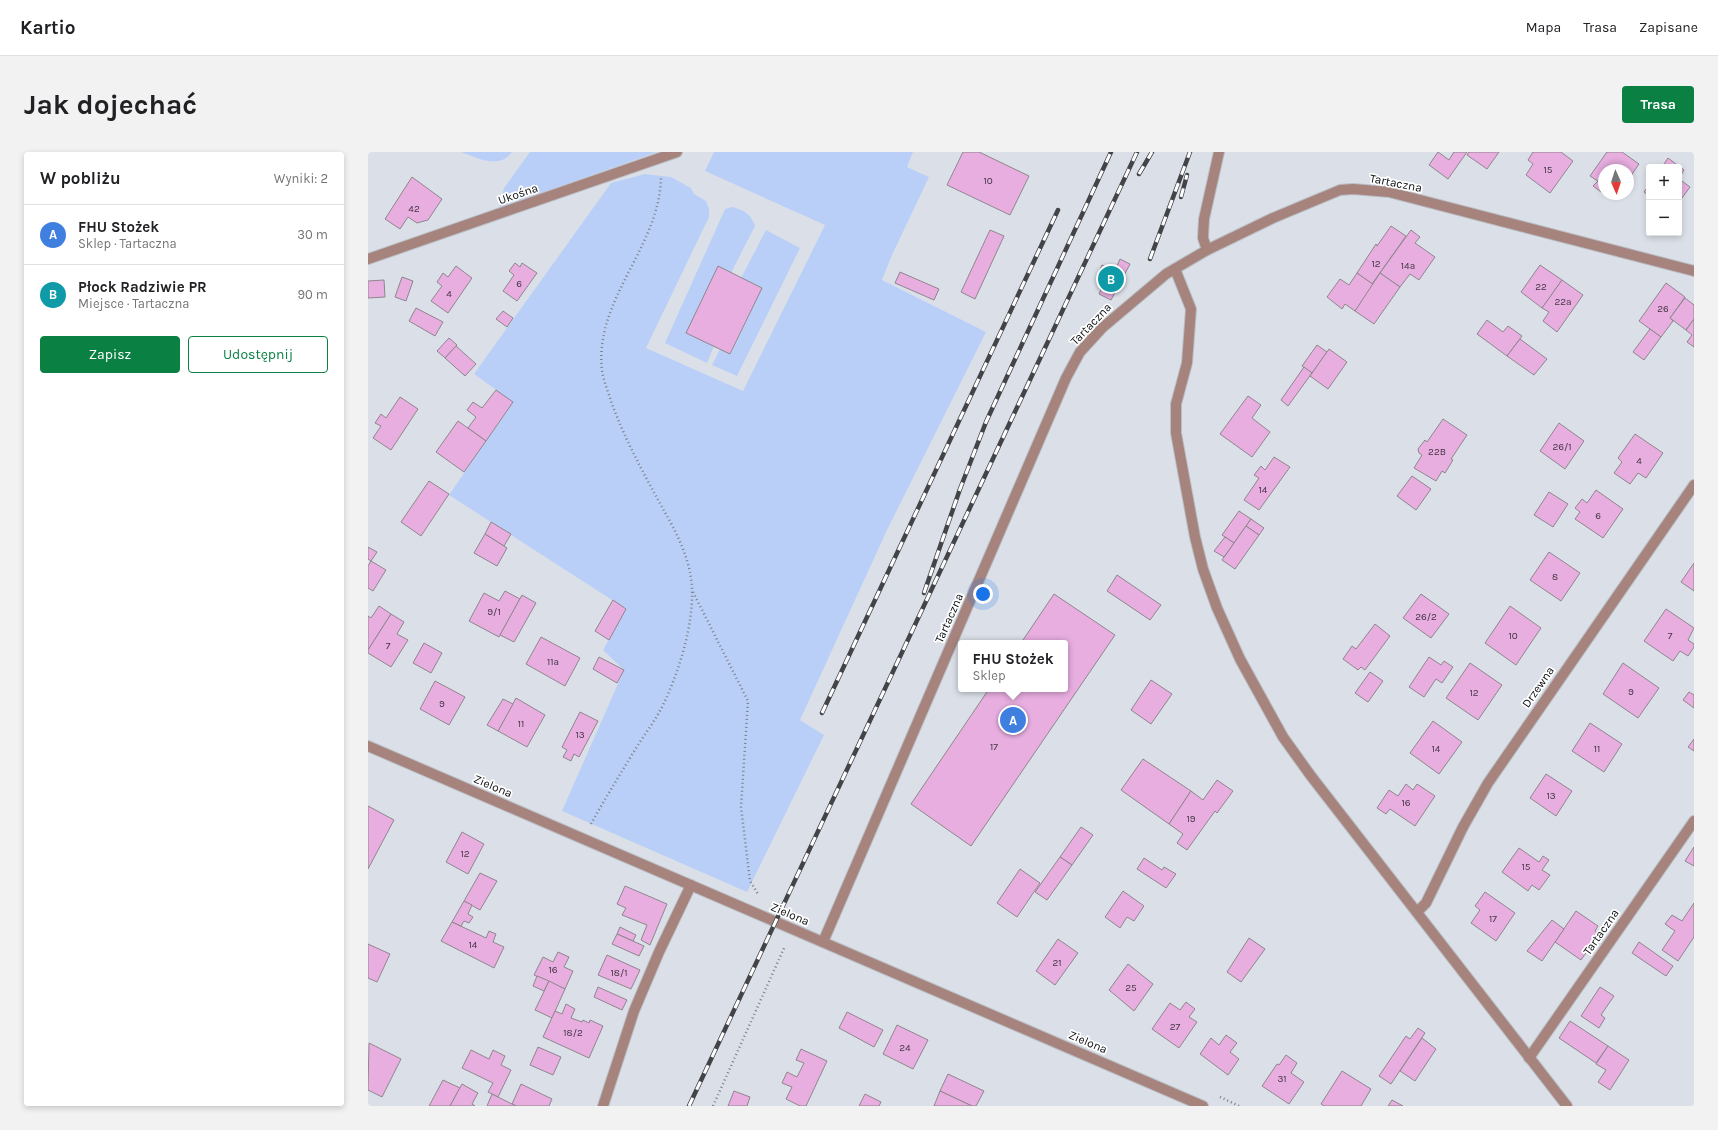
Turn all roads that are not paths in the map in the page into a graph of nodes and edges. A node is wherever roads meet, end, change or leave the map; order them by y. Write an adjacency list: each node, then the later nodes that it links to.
1 (677, 152): 4 (street, Ukośna)
2 (1219, 152): 3 (street)
3 (1207, 250): 5 (street, Tartaczna); 6 (street, Tartaczna)
4 (368, 260)
5 (1175, 269): 11 (street); 12 (street, Tartaczna)
6 (1694, 271)
7 (1694, 486): 11 (street, Drzewna)
8 (368, 746): 10 (street, Zielona)
9 (1694, 821): 13 (street, Tartaczna)
10 (691, 885): 12 (street, Zielona); 14 (street)
11 (1417, 912): 13 (street)
12 (823, 942): 15 (street, Zielona)
13 (1530, 1058): 16 (street)
14 (603, 1106)
15 (1203, 1106)
16 (1567, 1106)

